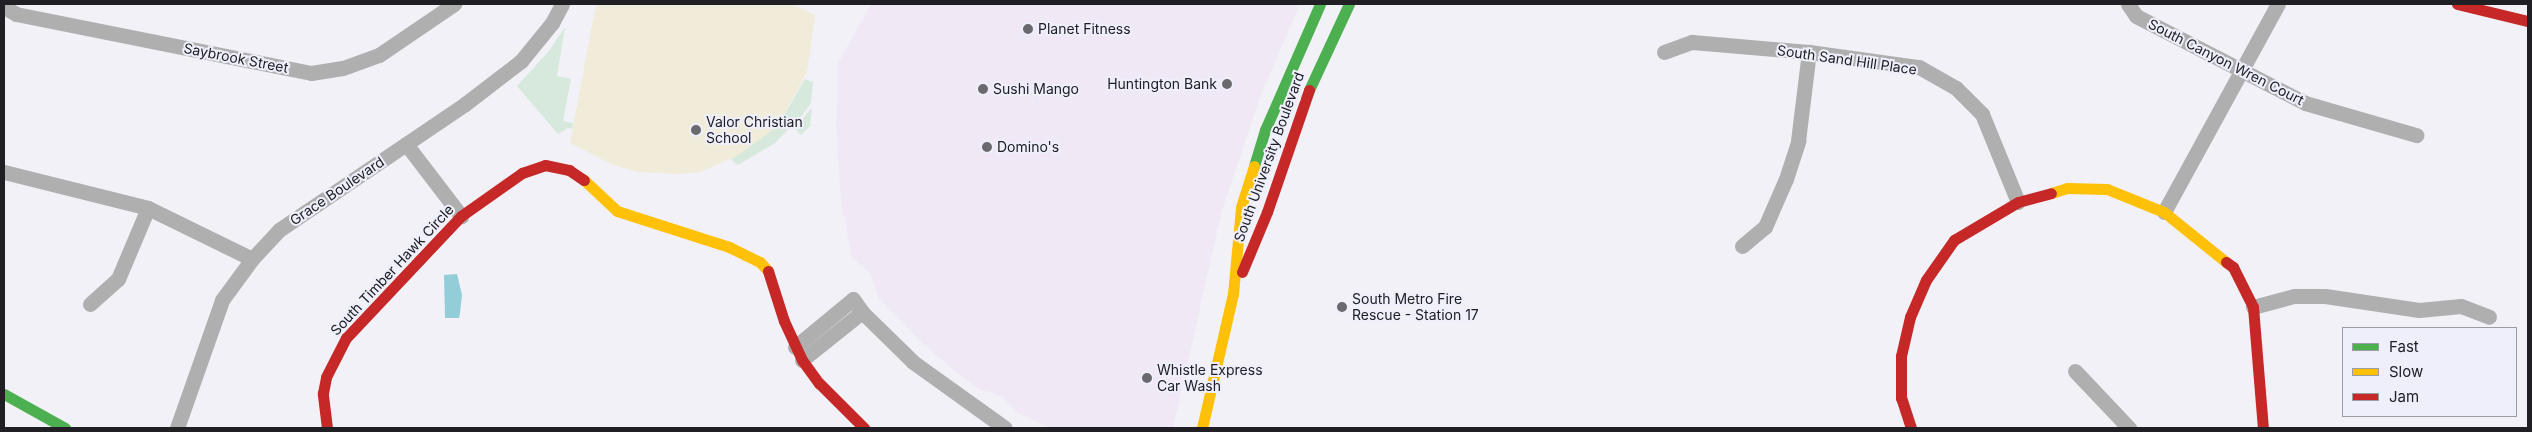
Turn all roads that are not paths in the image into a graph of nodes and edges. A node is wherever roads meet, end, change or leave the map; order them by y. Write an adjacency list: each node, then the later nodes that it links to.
1 (454, 4): 8 (street, Saybrook Street)
2 (562, 4): 14 (street, Grace Boulevard)
3 (1320, 4): 22 (street, South University Boulevard)
4 (1349, 4): 22 (street, South University Boulevard)
5 (2128, 4): 12 (street, South Canyon Wren Court)
6 (2278, 4): 12 (street)
7 (2457, 4): 9 (street)
8 (4, 7)
9 (2528, 21)
10 (1664, 52): 11 (street, South Sand Hill Place)
11 (1809, 52): 16 (street, South Sand Hill Place); 20 (street)
12 (2243, 71): 13 (street, South Canyon Wren Court); 18 (street)
13 (2416, 135)
14 (406, 144): 19 (street); 21 (street, Grace Boulevard)
15 (4, 172): 17 (street)
16 (2018, 202): 18 (street); 36 (street)
17 (148, 208): 21 (street); 23 (street)
18 (2164, 212): 24 (street)
19 (461, 216): 27 (street, South Timber Hawk Circle); 32 (street, South Timber Hawk Circle)
20 (1742, 246)
21 (252, 259): 31 (street, Grace Boulevard)
22 (1233, 294): 35 (street, South University Boulevard)
23 (90, 304)
24 (2253, 307): 26 (street); 38 (street)
25 (862, 312): 27 (street); 27 (street); 34 (street)
26 (2489, 317)
27 (799, 354): 33 (street, South Timber Hawk Circle)
28 (2074, 372): 37 (street)
29 (4, 394): 30 (street)
30 (65, 428)
31 (177, 428)
32 (327, 428)
33 (864, 428)
34 (1005, 428)
35 (1202, 428)
36 (1911, 428)
37 (2129, 428)
38 (2263, 428)

